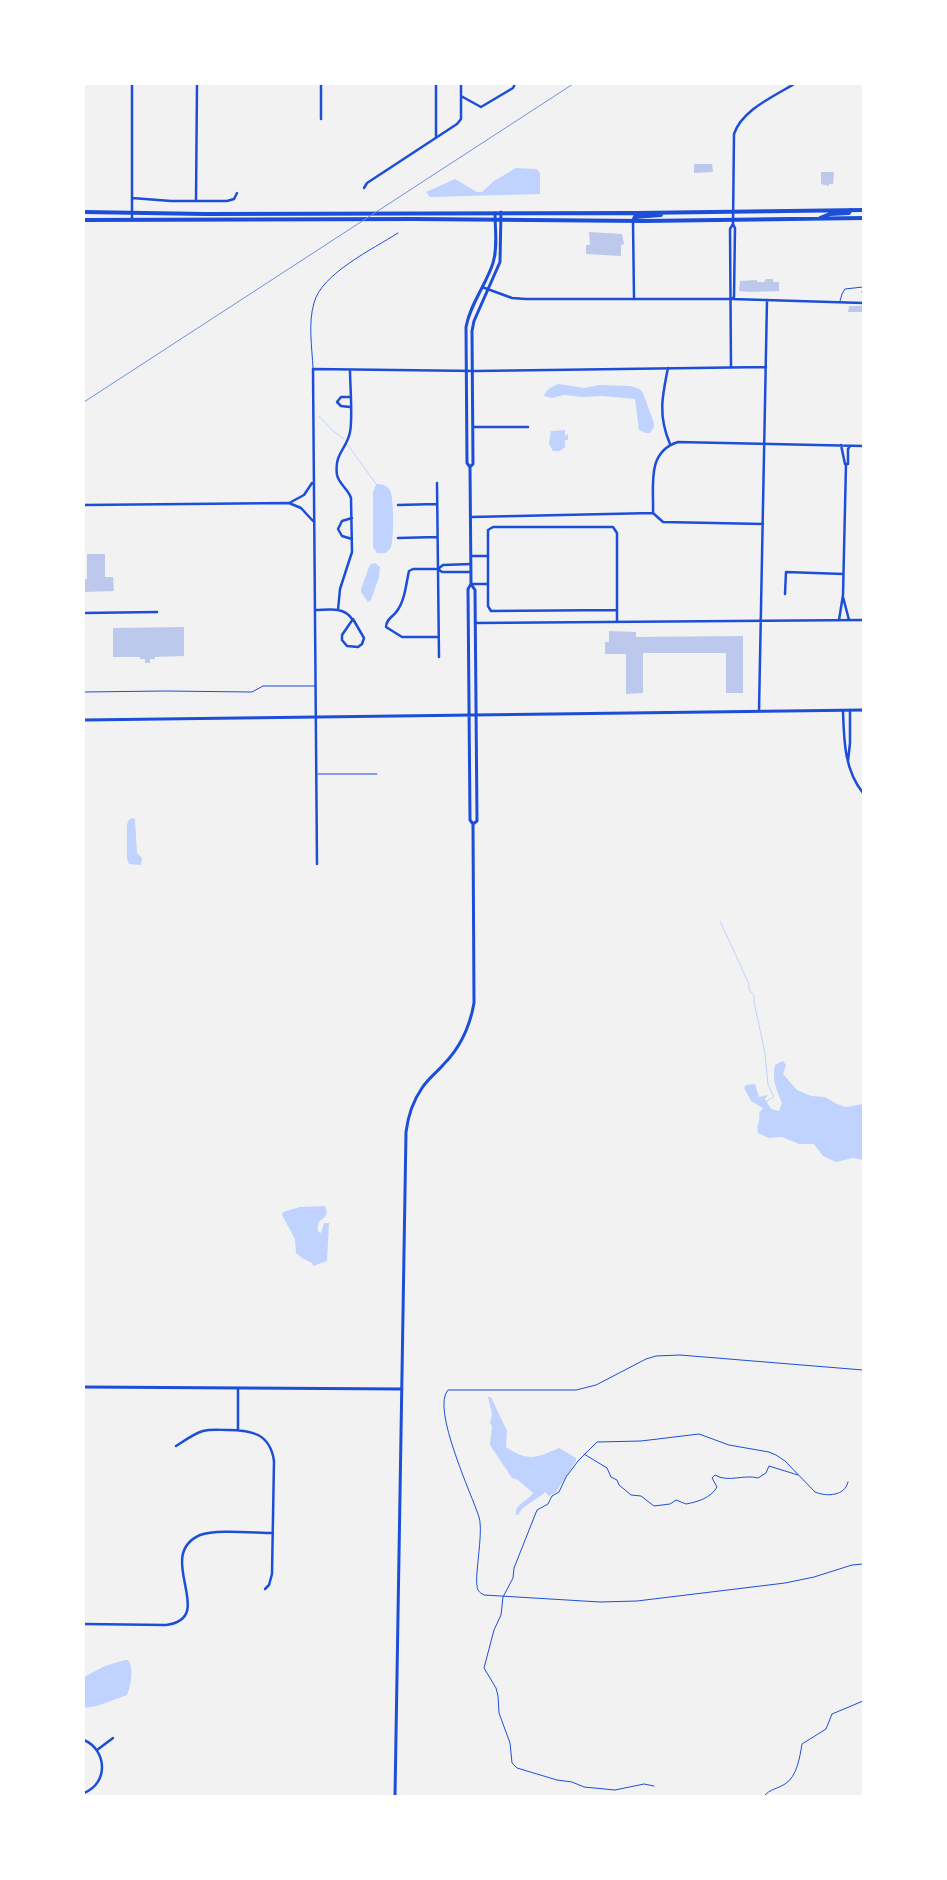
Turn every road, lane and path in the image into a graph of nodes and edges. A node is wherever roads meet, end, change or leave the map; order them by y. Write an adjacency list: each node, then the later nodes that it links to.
1 (132, 84): 13 (street)
2 (197, 84): 14 (street)
3 (321, 84): 9 (street)
4 (436, 84): 10 (street)
5 (461, 84): 8 (street)
6 (515, 84): 8 (street)
7 (794, 84): 22 (street)
8 (461, 96): 10 (street)
9 (322, 119)
10 (436, 138): 11 (street)
11 (364, 188)
12 (237, 193): 14 (street)
13 (132, 198): 14 (street); 18 (street)
14 (196, 201)
15 (851, 210): 16 (main road); 22 (main road); 23 (main road)
16 (863, 210)
17 (84, 212): 18 (main road)
18 (132, 212): 19 (main road); 26 (street)
19 (495, 212): 20 (main road); 27 (street)
20 (501, 212): 21 (main road); 28 (street)
21 (680, 212): 22 (main road); 30 (main road)
22 (733, 212): 29 (street)
23 (820, 218): 24 (main road); 29 (main road)
24 (863, 218)
25 (84, 220): 26 (main road)
26 (132, 220): 27 (main road)
27 (495, 220): 28 (main road); 32 (street)
28 (501, 220): 30 (main road); 34 (street)
29 (733, 220): 30 (main road); 36 (street)
30 (632, 221): 35 (street)
31 (398, 233): 43 (lane)
32 (482, 287): 34 (street); 45 (street)
33 (863, 289): 38 (lane)
34 (488, 290): 35 (street); 46 (street)
35 (634, 298): 36 (street)
36 (732, 299): 37 (street); 40 (street)
37 (767, 300): 38 (street); 41 (street)
38 (840, 302): 39 (street)
39 (863, 303)
40 (731, 367): 41 (street); 42 (street)
41 (766, 367): 51 (street)
42 (668, 368): 46 (street); 52 (street)
43 (313, 369): 44 (street); 58 (street)
44 (350, 370): 45 (street); 47 (street)
45 (466, 371): 46 (street); 57 (street)
46 (472, 371): 49 (street)
47 (350, 397): 48 (street); 48 (street)
48 (350, 406): 66 (street)
49 (473, 427): 50 (street); 57 (street)
50 (528, 427)
51 (764, 443): 52 (street); 53 (street); 68 (street)
52 (670, 444): 64 (street)
53 (841, 445): 54 (street); 56 (street)
54 (851, 446): 55 (street); 56 (street)
55 (863, 446)
56 (846, 464): 77 (street)
57 (470, 467): 65 (street)
58 (313, 481): 60 (street); 67 (street)
59 (437, 483): 61 (street)
60 (289, 503): 62 (street); 67 (street)
61 (437, 504): 63 (street); 69 (street)
62 (84, 505)
63 (398, 505)
64 (653, 513): 65 (street); 68 (street)
65 (471, 517): 72 (street)
66 (352, 518): 71 (street); 71 (street)
67 (314, 522): 82 (street)
68 (763, 524): 91 (street)
69 (437, 537): 70 (street); 75 (street)
70 (398, 538)
71 (352, 539): 83 (street)
72 (471, 556): 73 (street); 74 (street)
73 (487, 556): 79 (street); 84 (street)
74 (471, 564): 75 (street); 76 (street)
75 (438, 569): 76 (street); 94 (street); 94 (street)
76 (471, 572): 78 (street)
77 (843, 574): 80 (street); 81 (street)
78 (472, 584): 79 (street); 92 (street); 102 (street)
79 (488, 584): 84 (street)
80 (785, 594)
81 (843, 595): 88 (street); 89 (street)
82 (315, 610): 83 (street); 96 (street)
83 (338, 610): 87 (street)
84 (617, 610): 93 (street)
85 (157, 612): 86 (street)
86 (84, 613)
87 (353, 619): 87 (street)
88 (839, 620): 89 (street); 91 (street)
89 (849, 620): 90 (street)
90 (863, 620)
91 (761, 621): 93 (street); 101 (street)
92 (475, 622): 93 (street); 103 (street)
93 (617, 622)
94 (438, 637): 95 (street)
95 (438, 657)
96 (316, 686): 97 (lane); 104 (street)
97 (84, 692)
98 (843, 710): 99 (street); 101 (street); 106 (street)
99 (850, 710): 100 (street); 106 (street)
100 (863, 710)
101 (759, 712): 103 (street)
102 (470, 716): 103 (street); 104 (street); 110 (street)
103 (477, 716): 110 (street)
104 (316, 718): 105 (street); 107 (street)
105 (84, 720)
106 (848, 761): 109 (street)
107 (316, 774): 108 (lane); 111 (street)
108 (377, 774)
109 (863, 793)
110 (473, 824): 115 (street)
111 (317, 864)
112 (863, 1370): 124 (path)
113 (84, 1388): 114 (street)
114 (238, 1388): 115 (street); 116 (street)
115 (402, 1389): 132 (street)
116 (238, 1430): 117 (street); 121 (street)
117 (176, 1446)
118 (584, 1454): 119 (path); 119 (path); 124 (path)
119 (799, 1476): 120 (path)
120 (848, 1482)
121 (273, 1533): 123 (street); 125 (street)
122 (863, 1564): 124 (path)
123 (264, 1589)
124 (503, 1597): 130 (path)
125 (84, 1624)
126 (863, 1701): 133 (path)
127 (113, 1738): 129 (street)
128 (84, 1740): 129 (street)
129 (98, 1750): 131 (street)
130 (654, 1786)
131 (84, 1793)
132 (395, 1796)
133 (764, 1796)

